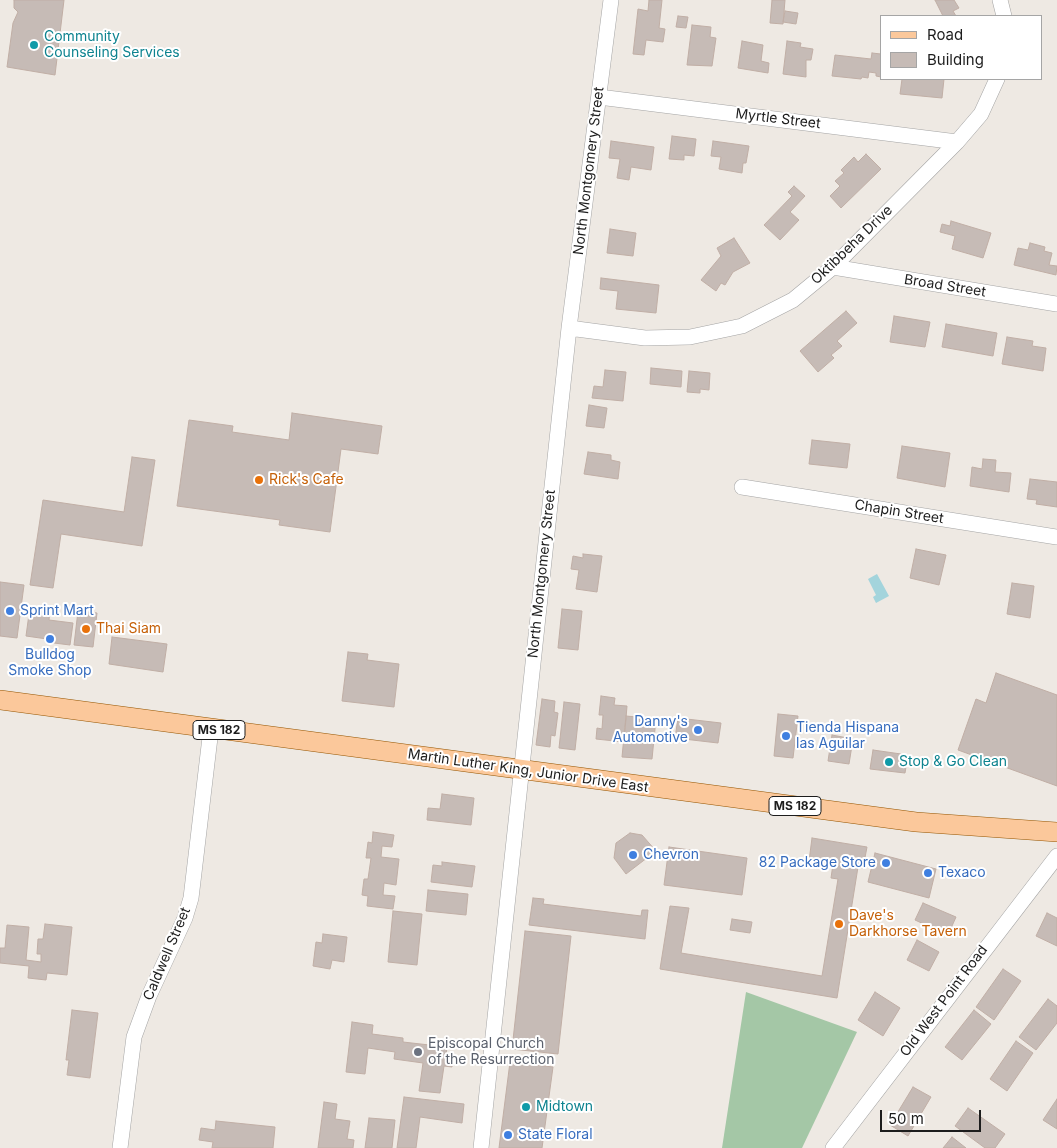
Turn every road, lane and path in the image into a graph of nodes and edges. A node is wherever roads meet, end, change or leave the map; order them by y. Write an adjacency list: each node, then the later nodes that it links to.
1 (611, 0): 5 (street, North Montgomery Street)
2 (1000, 0): 3 (street)
3 (1004, 15)
4 (997, 80): 6 (street, Oktibbeha Drive)
5 (599, 97): 6 (street, Myrtle Street); 9 (street, North Montgomery Street)
6 (957, 142): 7 (street, Oktibbeha Drive)
7 (833, 267): 8 (street, Broad Street); 9 (street, Oktibbeha Drive)
8 (1057, 304)
9 (569, 328): 14 (street, North Montgomery Street)
10 (742, 487): 11 (street, Chapin Street)
11 (1057, 537)
12 (0, 700): 13 (main road, Martin Luther King, Junior Drive East / MS 182)
13 (211, 728): 14 (main road, Martin Luther King, Junior Drive East / MS 182); 17 (street, Caldwell Street)
14 (521, 770): 15 (main road, Martin Luther King, Junior Drive East / MS 182); 18 (street, North Montgomery Street)
15 (1057, 832)
16 (1057, 856): 19 (street, Old West Point Road)
17 (120, 1148)
18 (481, 1148)
19 (833, 1148)

